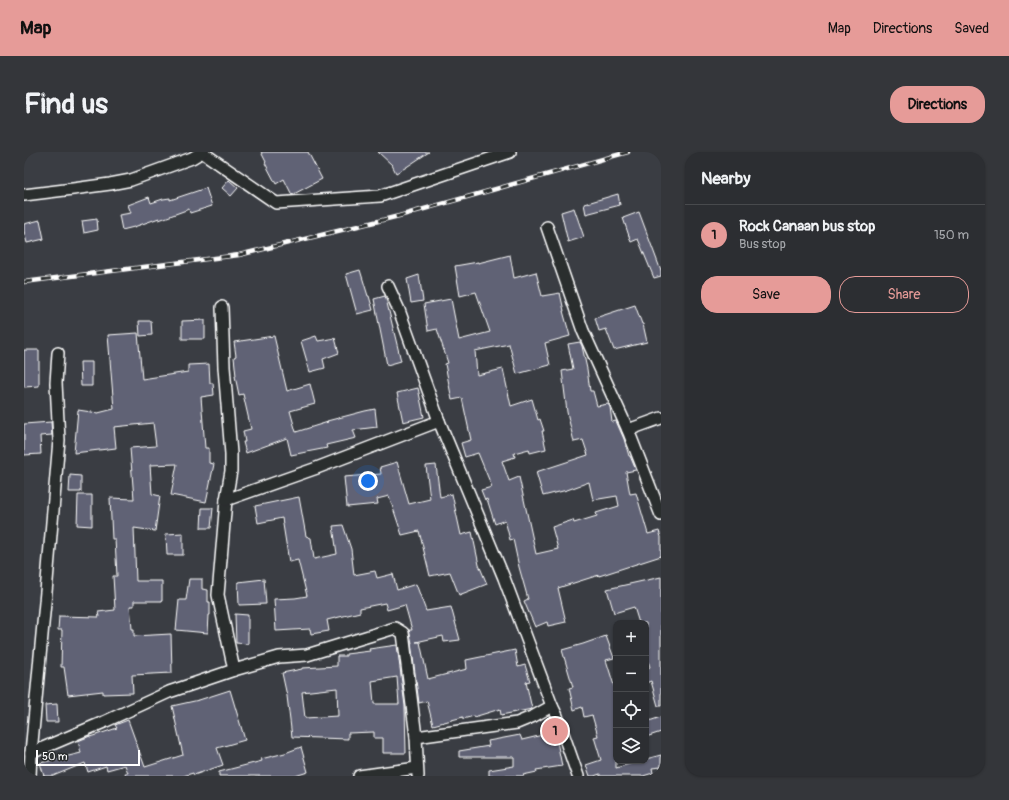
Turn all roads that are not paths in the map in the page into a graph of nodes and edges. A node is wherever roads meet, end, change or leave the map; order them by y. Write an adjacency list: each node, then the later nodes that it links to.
1 (510, 152): 2 (street)
2 (197, 153): 3 (street)
3 (24, 195)
4 (547, 227): 10 (street)
5 (388, 286): 9 (street)
6 (222, 307): 11 (street)
7 (58, 353): 16 (street)
8 (661, 418): 10 (street)
9 (439, 420): 11 (street); 14 (street)
10 (628, 430): 12 (street)
11 (226, 500): 13 (street)
12 (661, 515)
13 (234, 670): 15 (street); 16 (street)
14 (552, 706): 15 (street); 20 (street)
15 (416, 737): 17 (street)
16 (31, 754): 18 (street)
17 (417, 772): 19 (street)
18 (30, 776)
19 (359, 776)
20 (578, 776)

